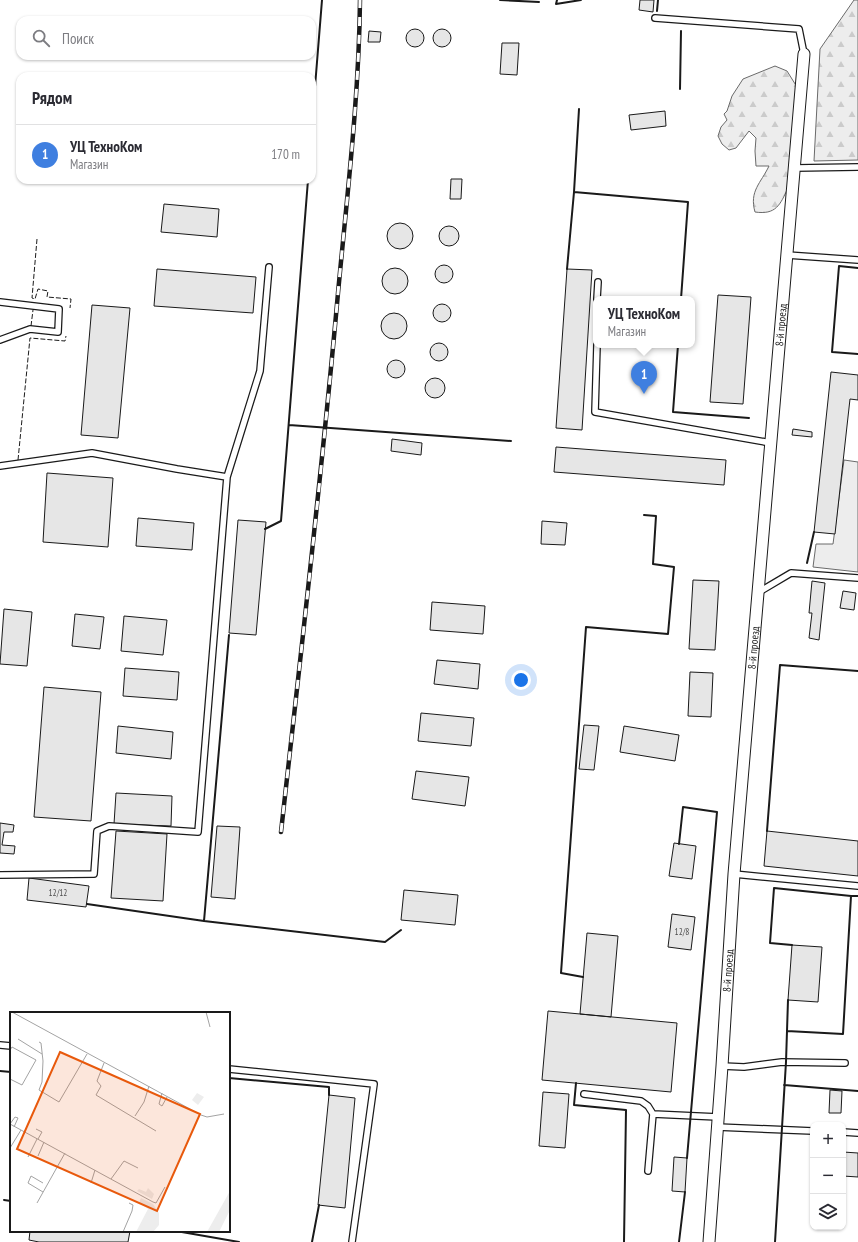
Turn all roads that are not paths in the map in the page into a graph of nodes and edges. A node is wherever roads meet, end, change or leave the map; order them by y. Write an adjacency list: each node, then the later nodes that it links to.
1 (655, 18): 2 (lane)
2 (804, 54): 4 (street, 8-й проезд)
3 (858, 167): 4 (lane)
4 (794, 168): 5 (street, 8-й проезд)
5 (787, 255): 6 (lane); 13 (street, 8-й проезд)
6 (858, 260)
7 (269, 267): 15 (lane)
8 (598, 282): 9 (lane)
9 (597, 296)
10 (0, 302): 11 (lane)
11 (0, 340)
12 (597, 348): 13 (lane)
13 (772, 443): 17 (street, 8-й проезд)
14 (0, 466): 15 (lane)
15 (227, 477): 19 (lane)
16 (858, 578): 17 (lane)
17 (759, 592): 18 (street, 8-й проезд)
18 (734, 874): 20 (lane); 24 (street, 8-й проезд)
19 (0, 875)
20 (858, 886)
21 (0, 1045): 22 (lane)
22 (10, 1046)
23 (845, 1063): 24 (lane)
24 (722, 1066): 28 (street, 8-й проезд)
25 (230, 1069): 33 (lane)
26 (584, 1094): 27 (lane)
27 (653, 1114): 28 (lane); 32 (lane)
28 (718, 1122): 29 (lane); 34 (street, 8-й проезд)
29 (810, 1131)
30 (846, 1132): 31 (lane)
31 (858, 1133)
32 (648, 1171)
33 (352, 1242)
34 (708, 1242)

